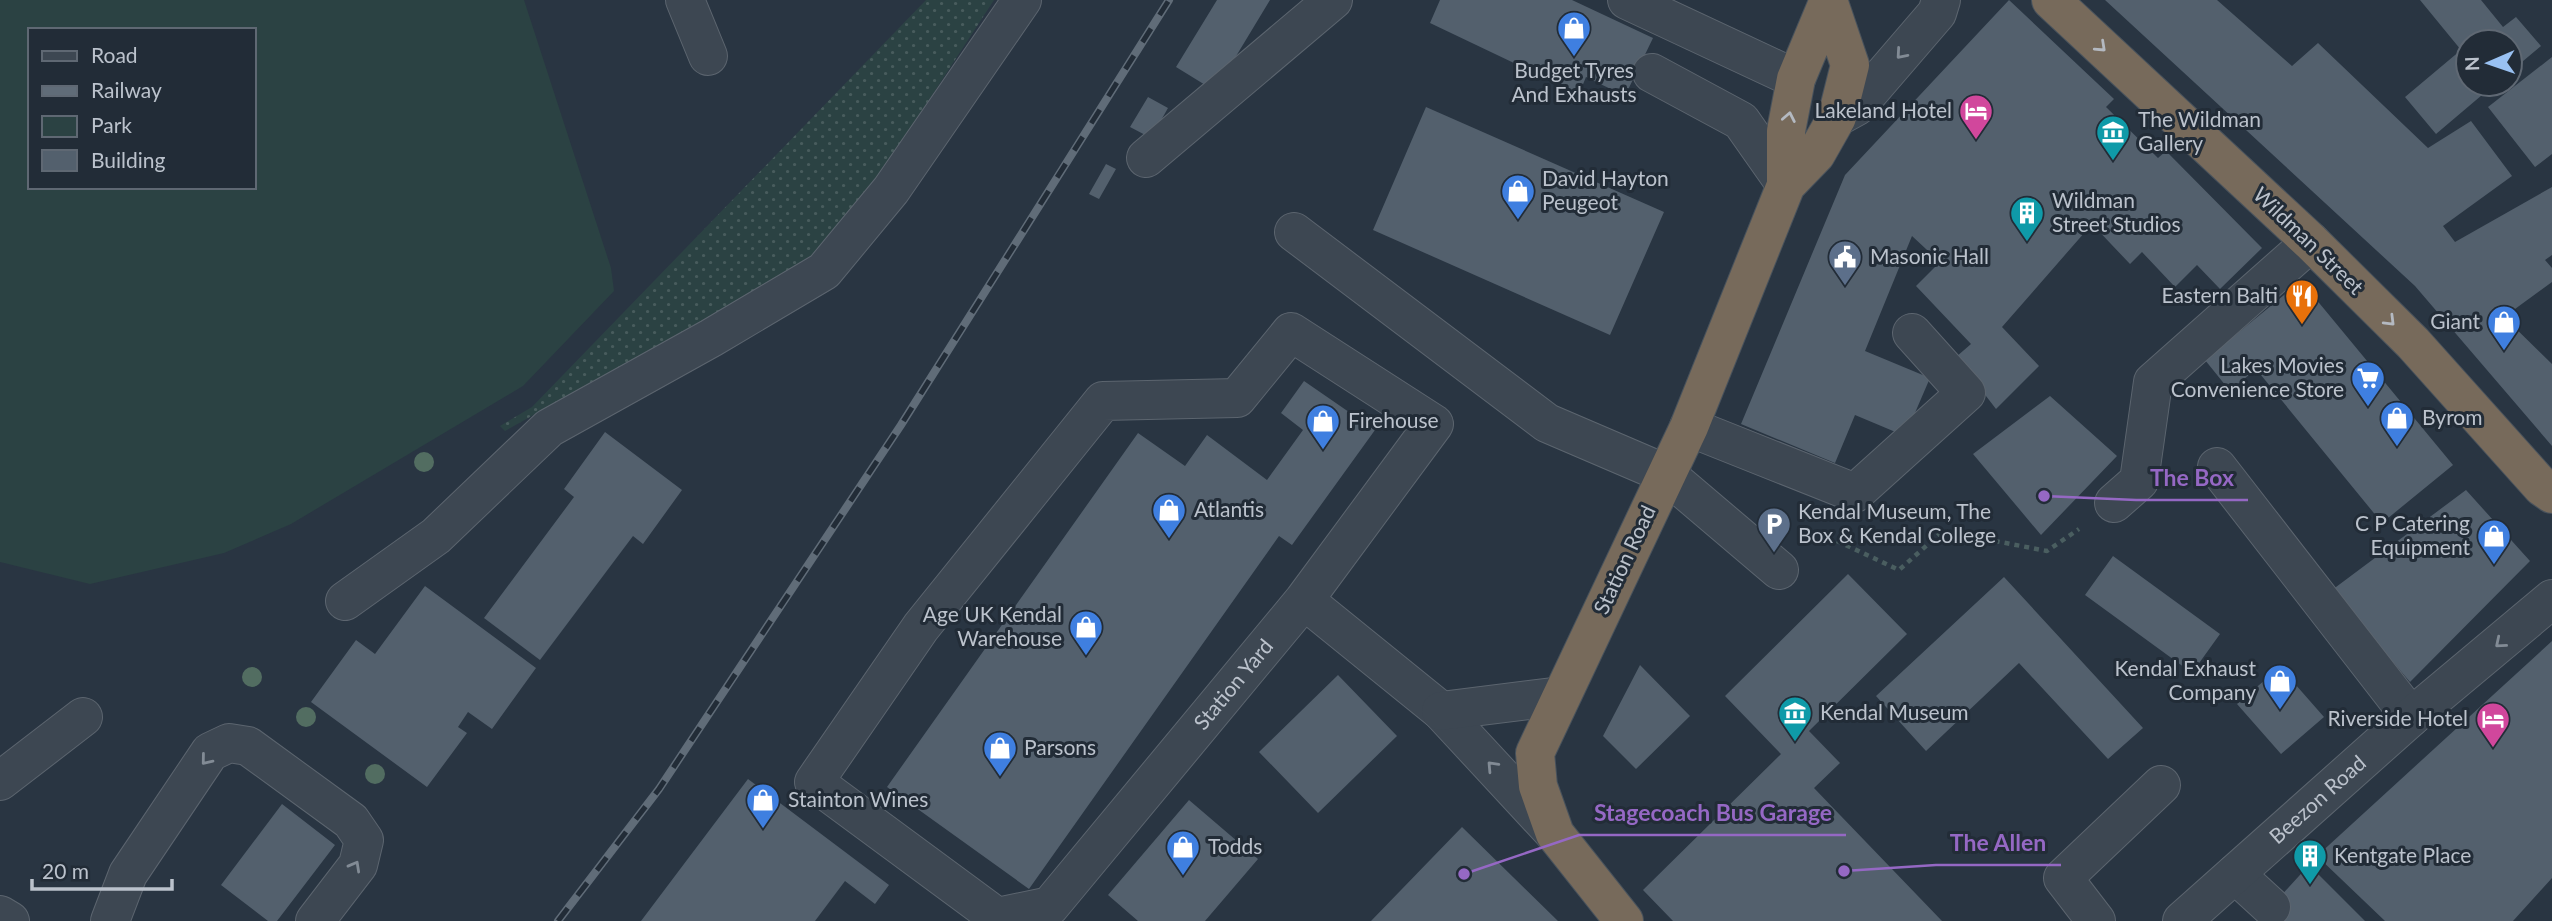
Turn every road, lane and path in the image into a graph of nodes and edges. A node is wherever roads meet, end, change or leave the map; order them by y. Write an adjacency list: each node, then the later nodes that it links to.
1 (685, 0): 8 (street)
2 (1022, 0): 25 (street)
3 (1333, 0): 12 (street)
4 (1627, 0): 10 (street)
5 (1829, 0): 10 (highway, Station Road); 11 (highway, Station Road)
6 (1941, 0): 11 (street, one-way to 11)
7 (2051, 0): 15 (highway, Wildman Street, one-way to 15)
8 (708, 56)
9 (1652, 73): 13 (street)
10 (1796, 79): 13 (highway, Station Road, one-way to 10)
11 (1837, 117): 13 (highway, Station Road)
12 (1146, 158)
13 (1786, 186): 17 (highway, Station Road)
14 (1294, 232): 19 (street)
15 (2311, 242): 20 (highway, Wildman Street, one-way to 20); 21 (street)
16 (1912, 333): 17 (street)
17 (1689, 427): 19 (highway, Station Road)
18 (2217, 467): 29 (street)
19 (1666, 474): 22 (street); 26 (highway, Station Road)
20 (2552, 494)
21 (2114, 503): 22 (path)
22 (1779, 570)
23 (2552, 599): 29 (street, Beezon Road, one-way to 29)
24 (1304, 600): 24 (street, Station Yard); 27 (street)
25 (345, 601)
26 (1561, 696): 27 (street); 32 (highway, Station Road)
27 (1441, 711): 32 (street, one-way to 27)
28 (83, 717): 30 (street)
29 (2411, 717): 33 (street, Beezon Road)
30 (0, 781)
31 (2161, 785): 40 (street)
32 (1555, 834): 39 (highway, Station Road)
33 (2235, 874): 34 (street); 41 (street, Beezon Road)
34 (2271, 907)
35 (0, 915): 36 (street)
36 (10, 921)
37 (110, 921): 38 (street, one-way to 37)
38 (315, 921)
39 (1625, 921)
40 (2095, 921)
41 (2182, 921)

